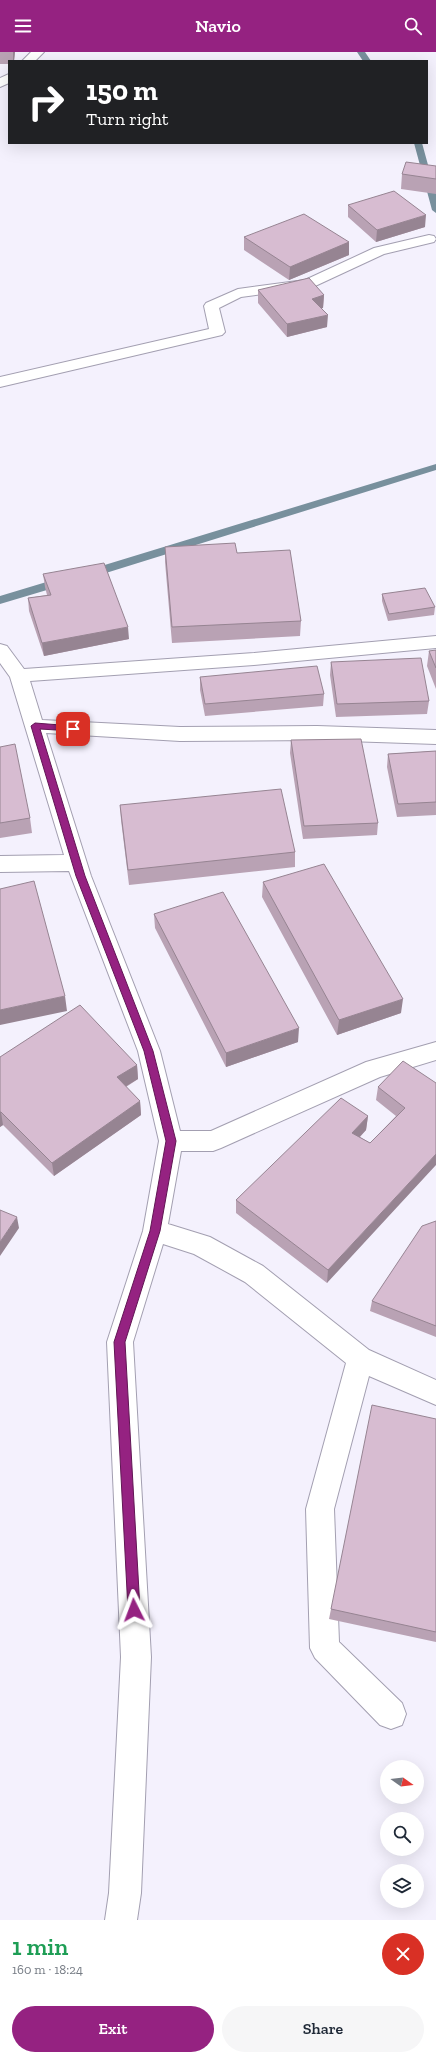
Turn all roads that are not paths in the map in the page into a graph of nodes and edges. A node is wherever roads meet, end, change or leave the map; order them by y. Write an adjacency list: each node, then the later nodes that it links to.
1 (38, 52): 2 (street)
2 (29, 60)
3 (430, 239): 4 (street)
4 (0, 382)
5 (436, 642): 7 (street)
6 (0, 650): 7 (street)
7 (18, 676): 8 (street)
8 (35, 726): 9 (street); 10 (street)
9 (436, 737)
10 (77, 863): 11 (street); 13 (street)
11 (0, 864)
12 (436, 1051): 13 (street)
13 (171, 1141): 14 (street)
14 (155, 1231): 15 (street); 18 (street)
15 (360, 1359): 16 (street); 17 (street)
16 (436, 1393)
17 (391, 1714)
18 (121, 1920)

